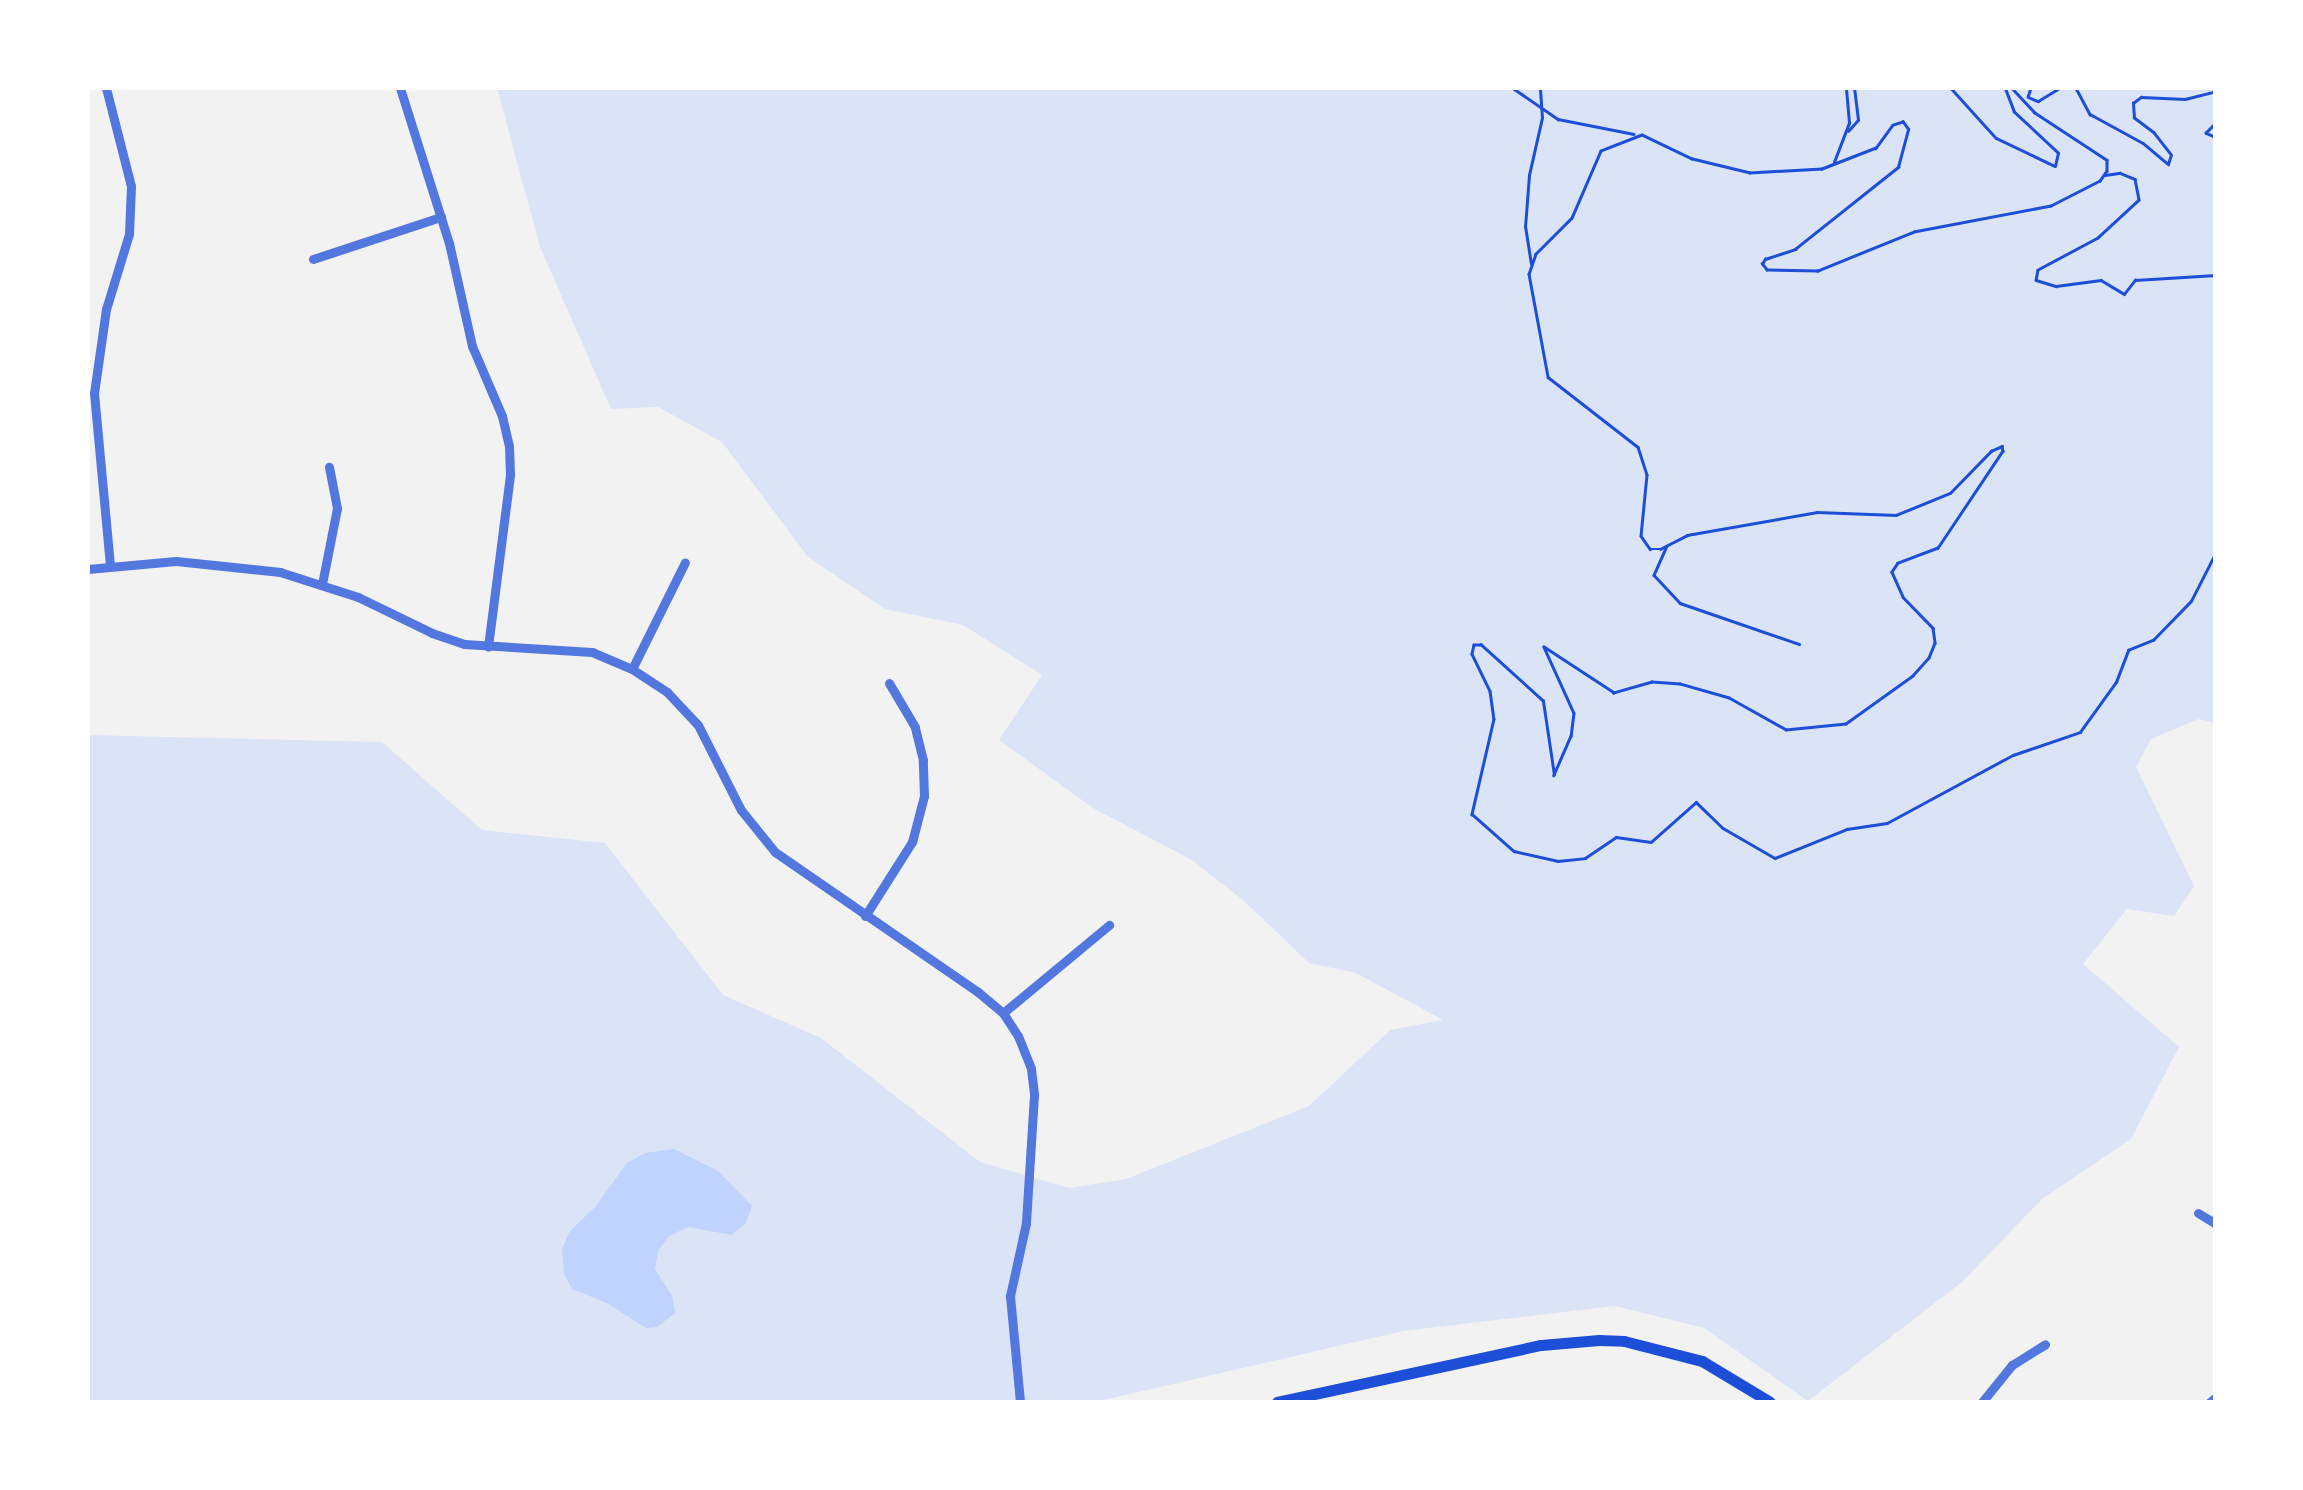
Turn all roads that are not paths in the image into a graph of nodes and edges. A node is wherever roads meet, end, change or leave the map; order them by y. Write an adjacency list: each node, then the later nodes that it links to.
1 (106, 88): 6 (street)
2 (400, 88): 3 (street)
3 (441, 217): 4 (street); 12 (street)
4 (313, 259)
5 (88, 333): 6 (street)
6 (101, 336): 9 (street)
7 (329, 467): 11 (street)
8 (686, 562): 13 (street)
9 (110, 565): 10 (street); 11 (street)
10 (88, 569)
11 (322, 584): 12 (street)
12 (488, 647): 13 (street)
13 (632, 669): 15 (street)
14 (889, 683): 15 (street)
15 (865, 916): 17 (street)
16 (1109, 925): 17 (street)
17 (1002, 1013): 22 (street)
18 (2198, 1213): 19 (street)
19 (2216, 1224)
20 (2045, 1344): 25 (street)
21 (1317, 1398): 23 (main road); 24 (main road)
22 (1020, 1402)
23 (1276, 1402)
24 (1770, 1402)
25 (1982, 1402)

